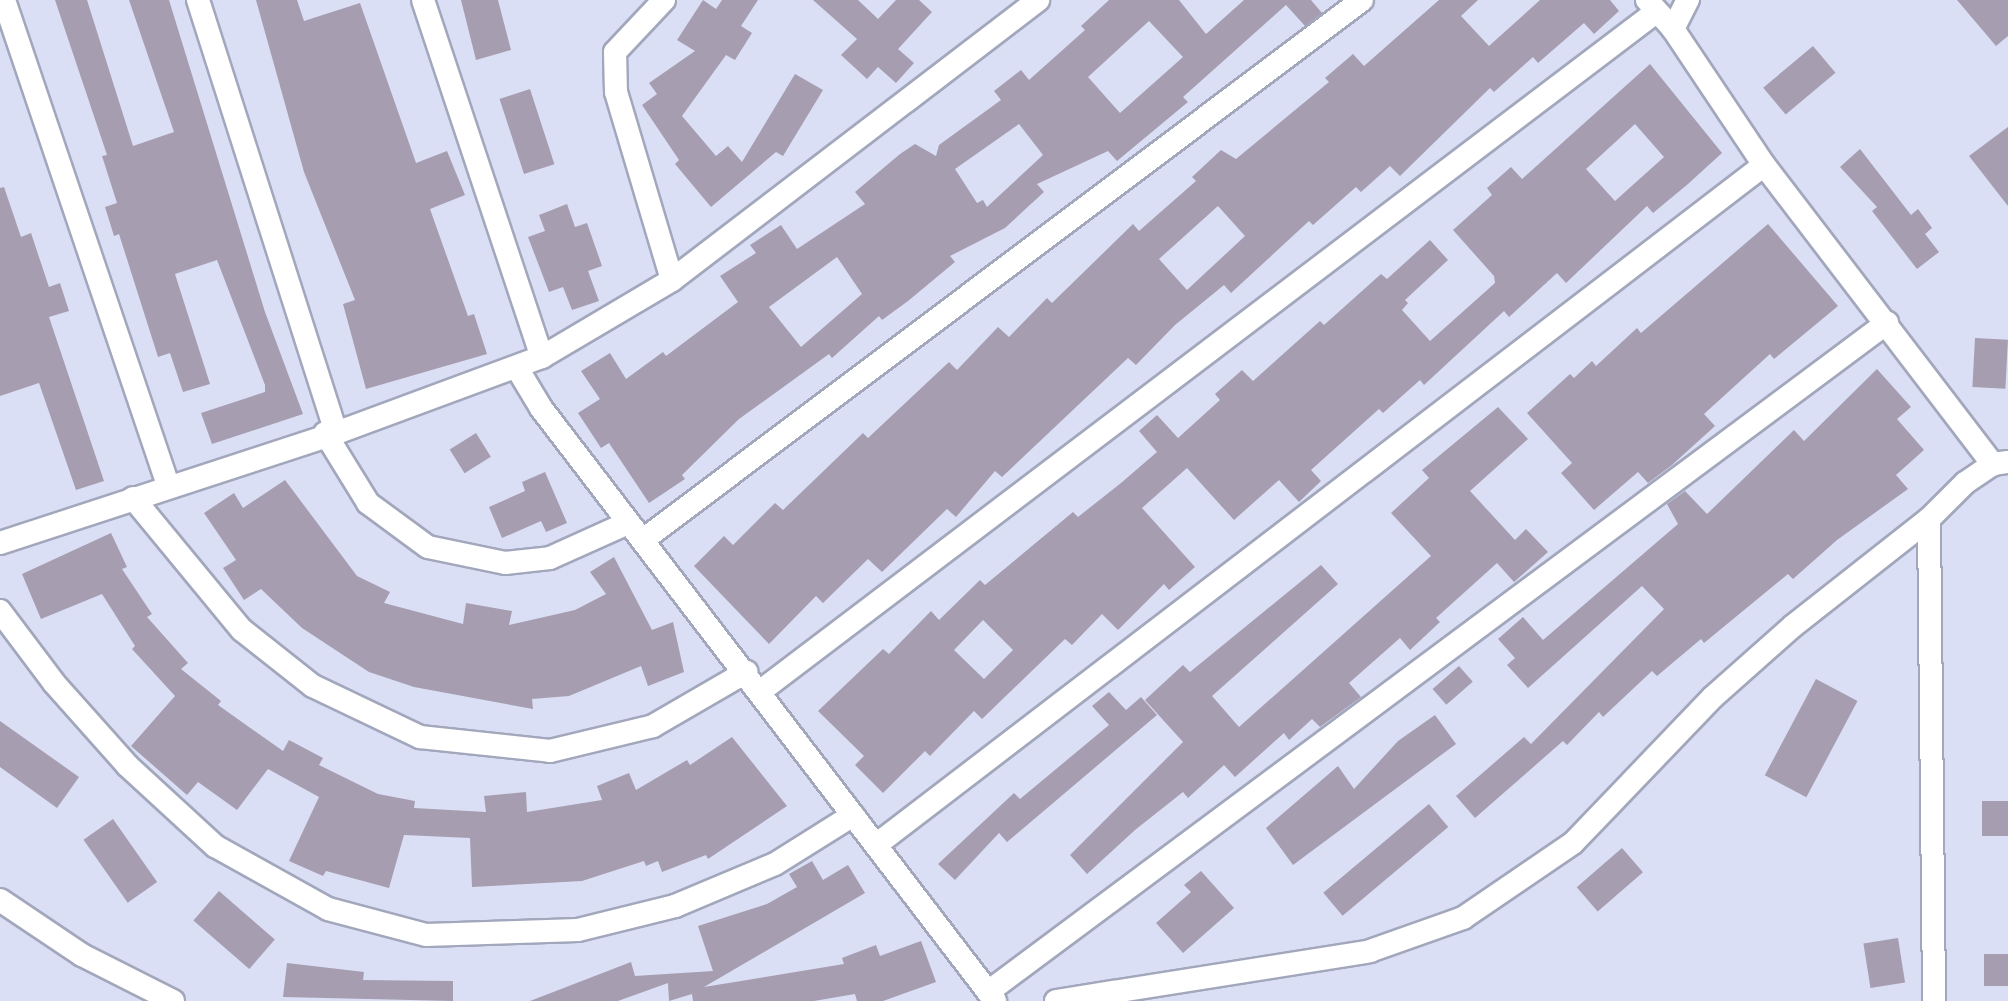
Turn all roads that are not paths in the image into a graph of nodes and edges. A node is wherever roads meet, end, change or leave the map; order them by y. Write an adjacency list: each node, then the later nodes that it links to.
1 (4, 0): 17 (street)
2 (198, 0): 15 (street)
3 (423, 0): 13 (street)
4 (664, 0): 11 (street)
5 (1038, 0): 11 (street)
6 (1362, 0): 20 (street)
7 (1688, 0): 9 (street)
8 (1651, 6): 9 (street); 24 (street)
9 (1673, 29): 10 (street)
10 (1764, 165): 12 (street); 26 (street)
11 (672, 280): 13 (street)
12 (1887, 323): 16 (street); 28 (street)
13 (542, 357): 14 (street)
14 (517, 368): 15 (street); 20 (street)
15 (330, 433): 17 (street); 20 (street)
16 (2001, 463): 19 (street)
17 (168, 485): 18 (street)
18 (133, 498): 21 (street); 23 (street)
19 (1929, 519): 30 (street); 31 (street)
20 (636, 532): 23 (street)
21 (0, 543)
22 (0, 611): 25 (street)
23 (746, 672): 24 (street)
24 (762, 690): 25 (street)
25 (853, 815): 26 (street)
26 (876, 845): 28 (street)
27 (0, 900): 29 (street)
28 (991, 996)
29 (173, 1001)
30 (1056, 1001)
31 (1934, 1001)

